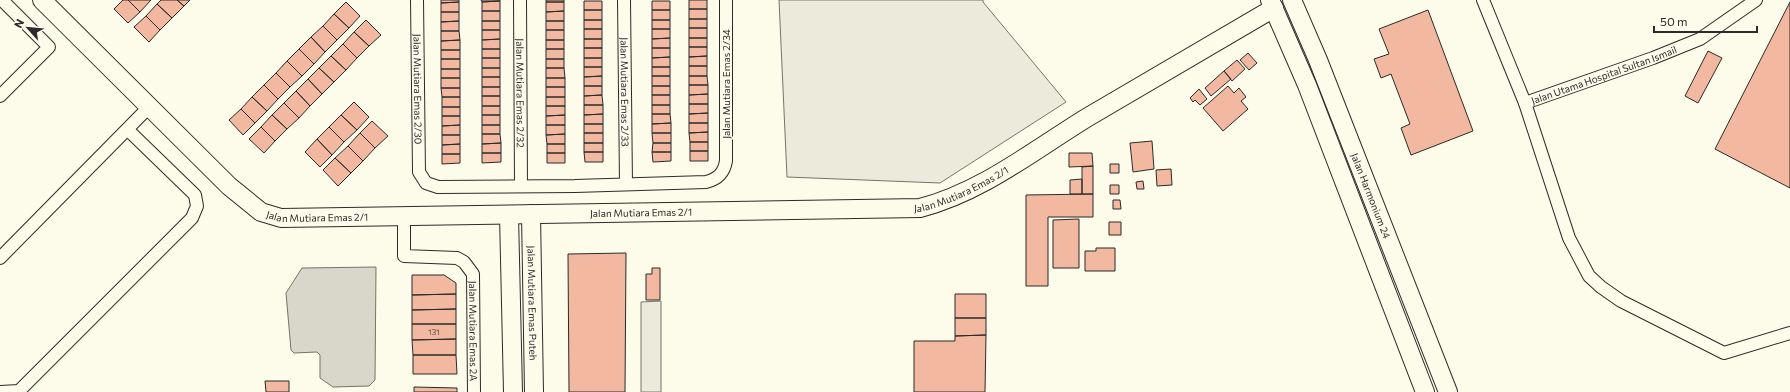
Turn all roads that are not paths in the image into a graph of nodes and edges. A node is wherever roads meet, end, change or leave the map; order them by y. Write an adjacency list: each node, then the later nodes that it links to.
1 (2, 0): 11 (street)
2 (42, 0): 13 (street, Jalan Mutiara Emas 2/1)
3 (417, 0): 16 (street, Jalan Mutiara Emas 2/30)
4 (520, 0): 16 (street, Jalan Mutiara Emas 2/32)
5 (624, 0): 15 (street, Jalan Mutiara Emas 2/33)
6 (726, 0): 15 (street, Jalan Mutiara Emas 2/34)
7 (1292, 0): 27 (street, Jalan Harmonium 24)
8 (1483, 0): 12 (street, Jalan Utama Hospital Sultan Ismail)
9 (1756, 0): 12 (street, Jalan Utama Hospital Sultan Ismail)
10 (1272, 4): 17 (street, Jalan Mutiara Emas 2/1); 26 (street, Jalan Harmonium 24)
11 (0, 96)
12 (1525, 103): 21 (street)
13 (149, 107): 14 (street); 19 (street, Jalan Mutiara Emas 2/1)
14 (128, 130): 20 (street); 22 (street)
15 (626, 184): 16 (street)
16 (521, 186)
17 (531, 214): 18 (street, Jalan Mutiara Emas 2/1); 25 (street, Jalan Mutiara Emas Puteh)
18 (508, 215): 19 (street, Jalan Mutiara Emas 2/1); 24 (street)
19 (404, 216): 23 (street, Jalan Mutiara Emas 2A)
20 (0, 258)
21 (1790, 333)
22 (0, 392)
23 (474, 392)
24 (513, 392)
25 (534, 392)
26 (1425, 392)
27 (1448, 392)

